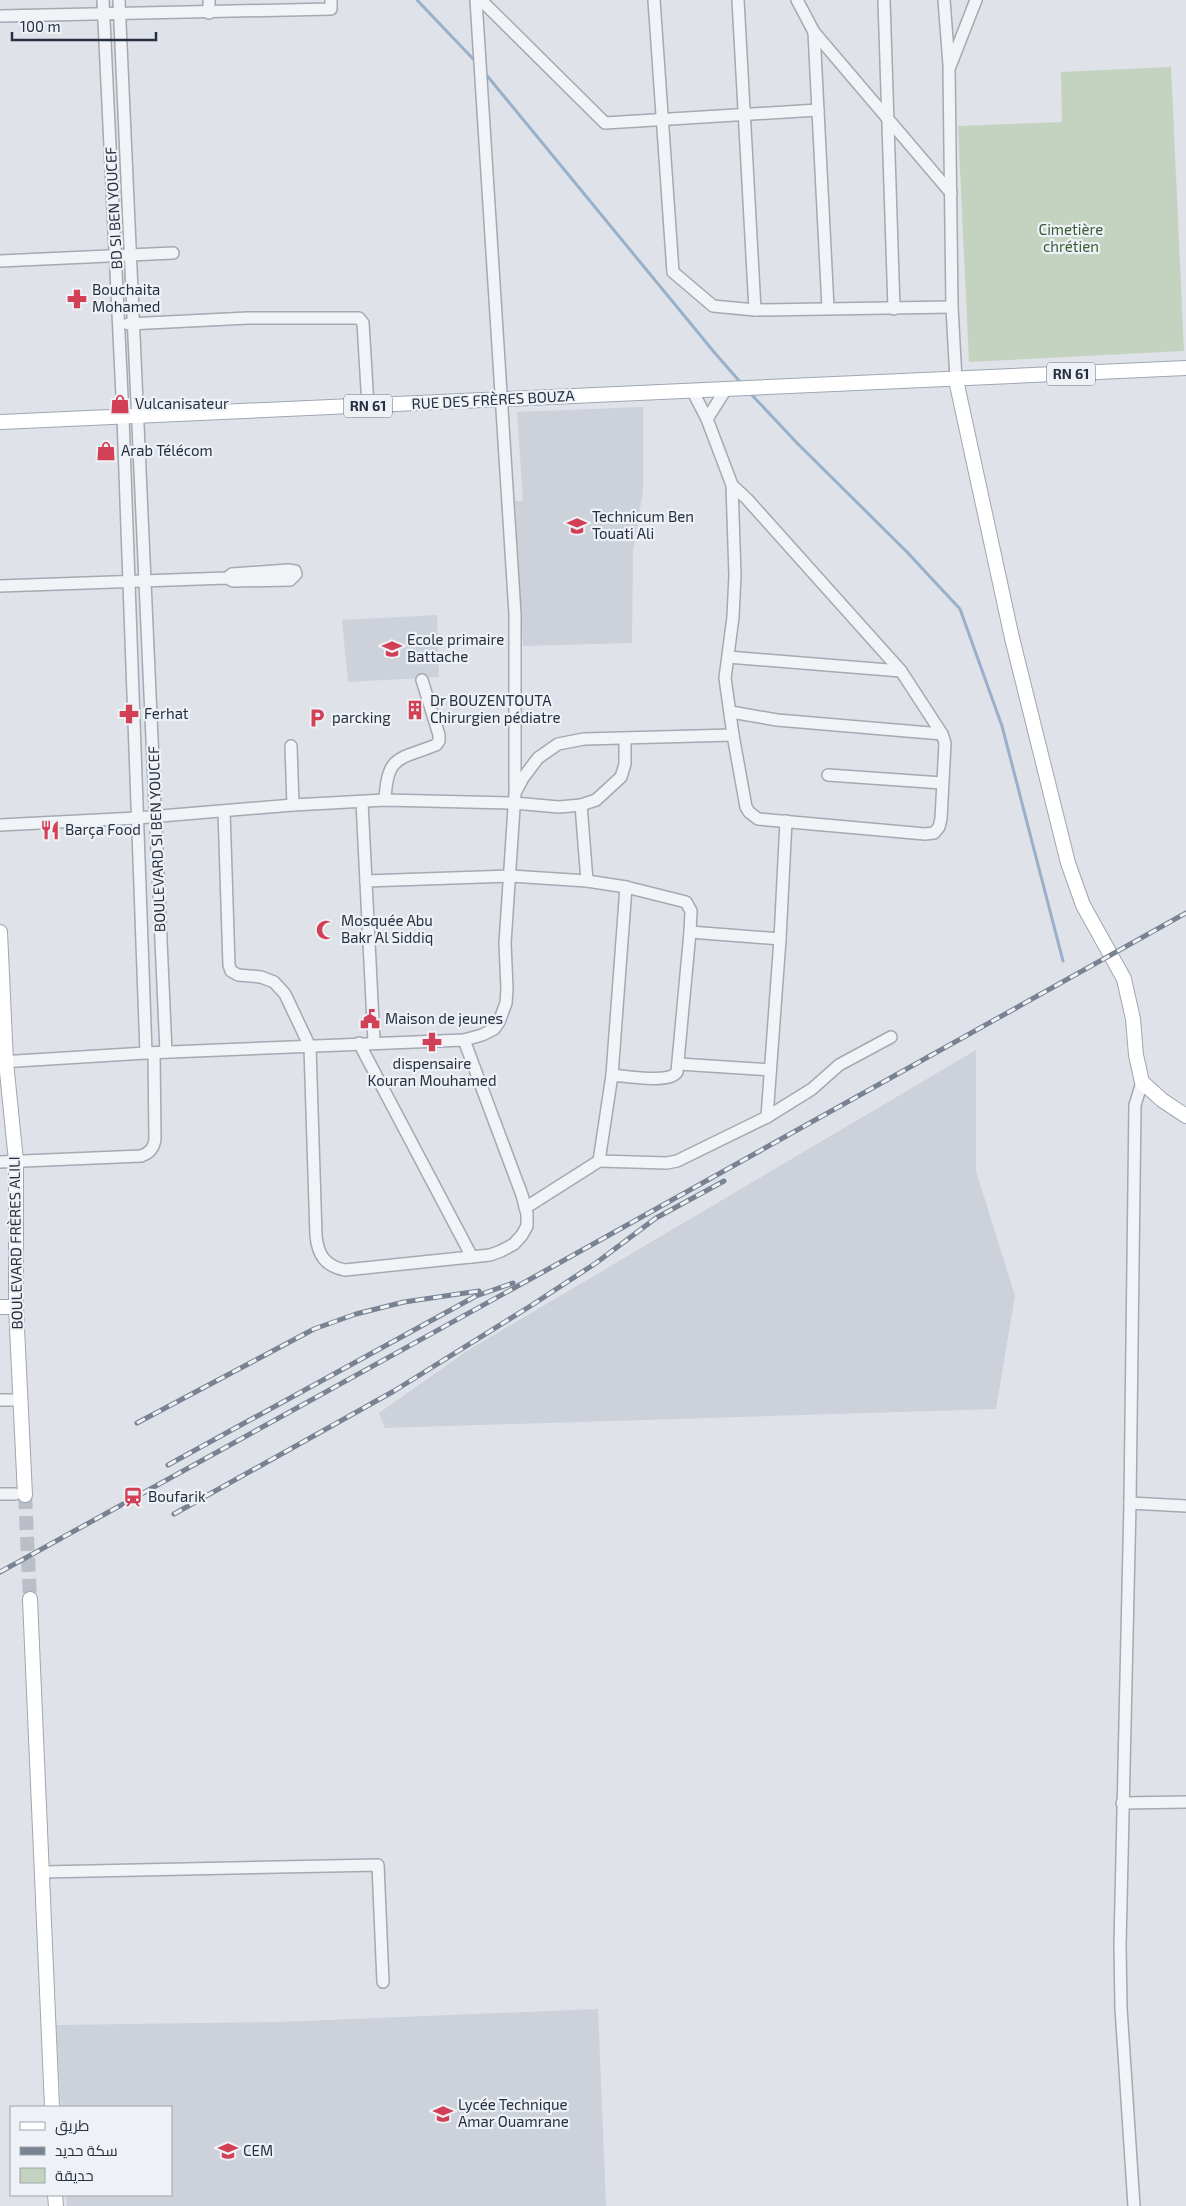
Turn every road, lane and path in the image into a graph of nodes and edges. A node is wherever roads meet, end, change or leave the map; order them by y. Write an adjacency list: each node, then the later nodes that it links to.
1 (103, 0): 13 (street, BD SI BEN YOUCEF)
2 (209, 0): 14 (street)
3 (332, 0): 14 (street)
4 (476, 0): 39 (street)
5 (480, 0): 22 (street)
6 (654, 0): 22 (street)
7 (738, 0): 21 (street)
8 (797, 0): 16 (street)
9 (884, 0): 23 (street)
10 (944, 0): 17 (street)
11 (976, 0): 17 (street)
12 (119, 6): 13 (street); 14 (street); 18 (street, BD SI BEN YOUCEF)
13 (103, 12): 15 (street); 19 (street, BD SI BEN YOUCEF)
14 (209, 13)
15 (0, 16)
16 (814, 32): 20 (street); 23 (street)
17 (949, 70): 24 (street)
18 (124, 97): 19 (street); 26 (street, BD SI BEN YOUCEF)
19 (108, 98): 27 (street, BD SI BEN YOUCEF)
20 (818, 110): 21 (street); 30 (street)
21 (743, 114): 22 (street); 32 (street)
22 (662, 120): 32 (street)
23 (890, 121): 24 (street); 31 (street)
24 (950, 193): 29 (street)
25 (172, 253): 26 (street)
26 (130, 254): 27 (street); 34 (street, BD SI BEN YOUCEF)
27 (116, 256): 28 (street); 33 (street, BD SI BEN YOUCEF)
28 (0, 261)
29 (952, 307): 31 (street); 36 (street)
30 (828, 308): 31 (street); 32 (street)
31 (894, 309)
32 (755, 310)
33 (118, 324): 34 (street); 42 (street, BD SI BEN YOUCEF)
34 (134, 324): 40 (street); 41 (street, BD SI BEN YOUCEF)
35 (1186, 368): 36 (main road, RN 61)
36 (956, 380): 37 (main road, RUE DES FRÈRES BOUZA / RN 61); 88 (main road)
37 (731, 388): 38 (main road, RUE DES FRÈRES BOUZA / RN 61); 43 (street)
38 (692, 390): 39 (main road, RUE DES FRÈRES BOUZA / RN 61); 43 (street)
39 (502, 400): 40 (main road, RUE DES FRÈRES BOUZA / RN 61); 60 (street)
40 (368, 406): 41 (main road, RUE DES FRÈRES BOUZA / RN 61)
41 (139, 416): 42 (main road, RUE DES FRÈRES BOUZA / RN 61); 48 (street, BOULEVARD SI BEN YOUCEF)
42 (123, 417): 44 (main road, RUE DES FRÈRES BOUZA / RN 61); 47 (street, BOULEVARD SI BEN YOUCEF)
43 (707, 419): 45 (street)
44 (0, 424)
45 (732, 485): 50 (street); 51 (street)
46 (227, 578): 46 (street); 48 (street)
47 (129, 580): 48 (street); 49 (street); 67 (street, BOULEVARD SI BEN YOUCEF)
48 (146, 580): 66 (street, BOULEVARD SI BEN YOUCEF)
49 (0, 586)
50 (728, 657): 51 (street); 53 (street)
51 (901, 671): 54 (street)
52 (422, 680): 61 (street)
53 (730, 712): 54 (street); 55 (street)
54 (942, 734): 59 (street)
55 (733, 736): 56 (street); 68 (street)
56 (625, 740): 60 (street); 64 (street)
57 (291, 746): 63 (street)
58 (828, 776): 59 (street)
59 (942, 783): 68 (street)
60 (514, 798): 61 (street); 64 (street); 70 (street)
61 (385, 800): 62 (street)
62 (362, 802): 63 (street); 72 (street)
63 (293, 805): 65 (street)
64 (581, 805): 71 (street)
65 (224, 811): 66 (street); 81 (street)
66 (156, 817): 67 (street); 82 (street, BOULEVARD SI BEN YOUCEF)
67 (137, 818): 69 (street); 83 (street, BOULEVARD SI BEN YOUCEF)
68 (786, 821): 76 (street)
69 (0, 825)
70 (510, 876): 71 (street); 72 (street); 78 (street)
71 (587, 880): 73 (street)
72 (366, 881): 79 (street)
73 (626, 887): 75 (street); 87 (street)
74 (0, 932): 84 (main road, BOULEVARD FRÈRES ALILI)
75 (690, 932): 76 (street); 85 (street)
76 (780, 939): 86 (street)
77 (891, 1037): 90 (street)
78 (468, 1039): 79 (street); 94 (street)
79 (374, 1042): 80 (street)
80 (359, 1043): 81 (street); 95 (street)
81 (310, 1047): 82 (street); 95 (street)
82 (166, 1052): 83 (street)
83 (150, 1053): 84 (street); 91 (street, BOULEVARD SI BEN YOUCEF)
84 (3, 1062): 91 (main road, BOULEVARD FRÈRES ALILI)
85 (679, 1064): 86 (street); 87 (street)
86 (770, 1070): 90 (street)
87 (612, 1076): 92 (street)
88 (1142, 1082): 89 (main road); 102 (street)
89 (1186, 1116)
90 (767, 1117): 92 (street)
91 (16, 1161): 93 (street); 97 (main road, BOULEVARD FRÈRES ALILI)
92 (599, 1161): 94 (street)
93 (0, 1162)
94 (525, 1208): 95 (street)
95 (472, 1257)
96 (0, 1307): 97 (main road)
97 (16, 1307): 99 (main road, BOULEVARD FRÈRES ALILI)
98 (0, 1400): 99 (street)
99 (20, 1400): 101 (main road, BOULEVARD FRÈRES ALILI)
100 (0, 1494): 101 (street)
101 (20, 1494)
102 (1130, 1503): 103 (street); 106 (street)
103 (1186, 1506)
104 (30, 1599): 107 (main road)
105 (1186, 1802): 106 (street)
106 (1122, 1804): 110 (street)
107 (42, 1872): 108 (street); 109 (main road)
108 (383, 1982)
109 (52, 2106)
110 (1134, 2206)

